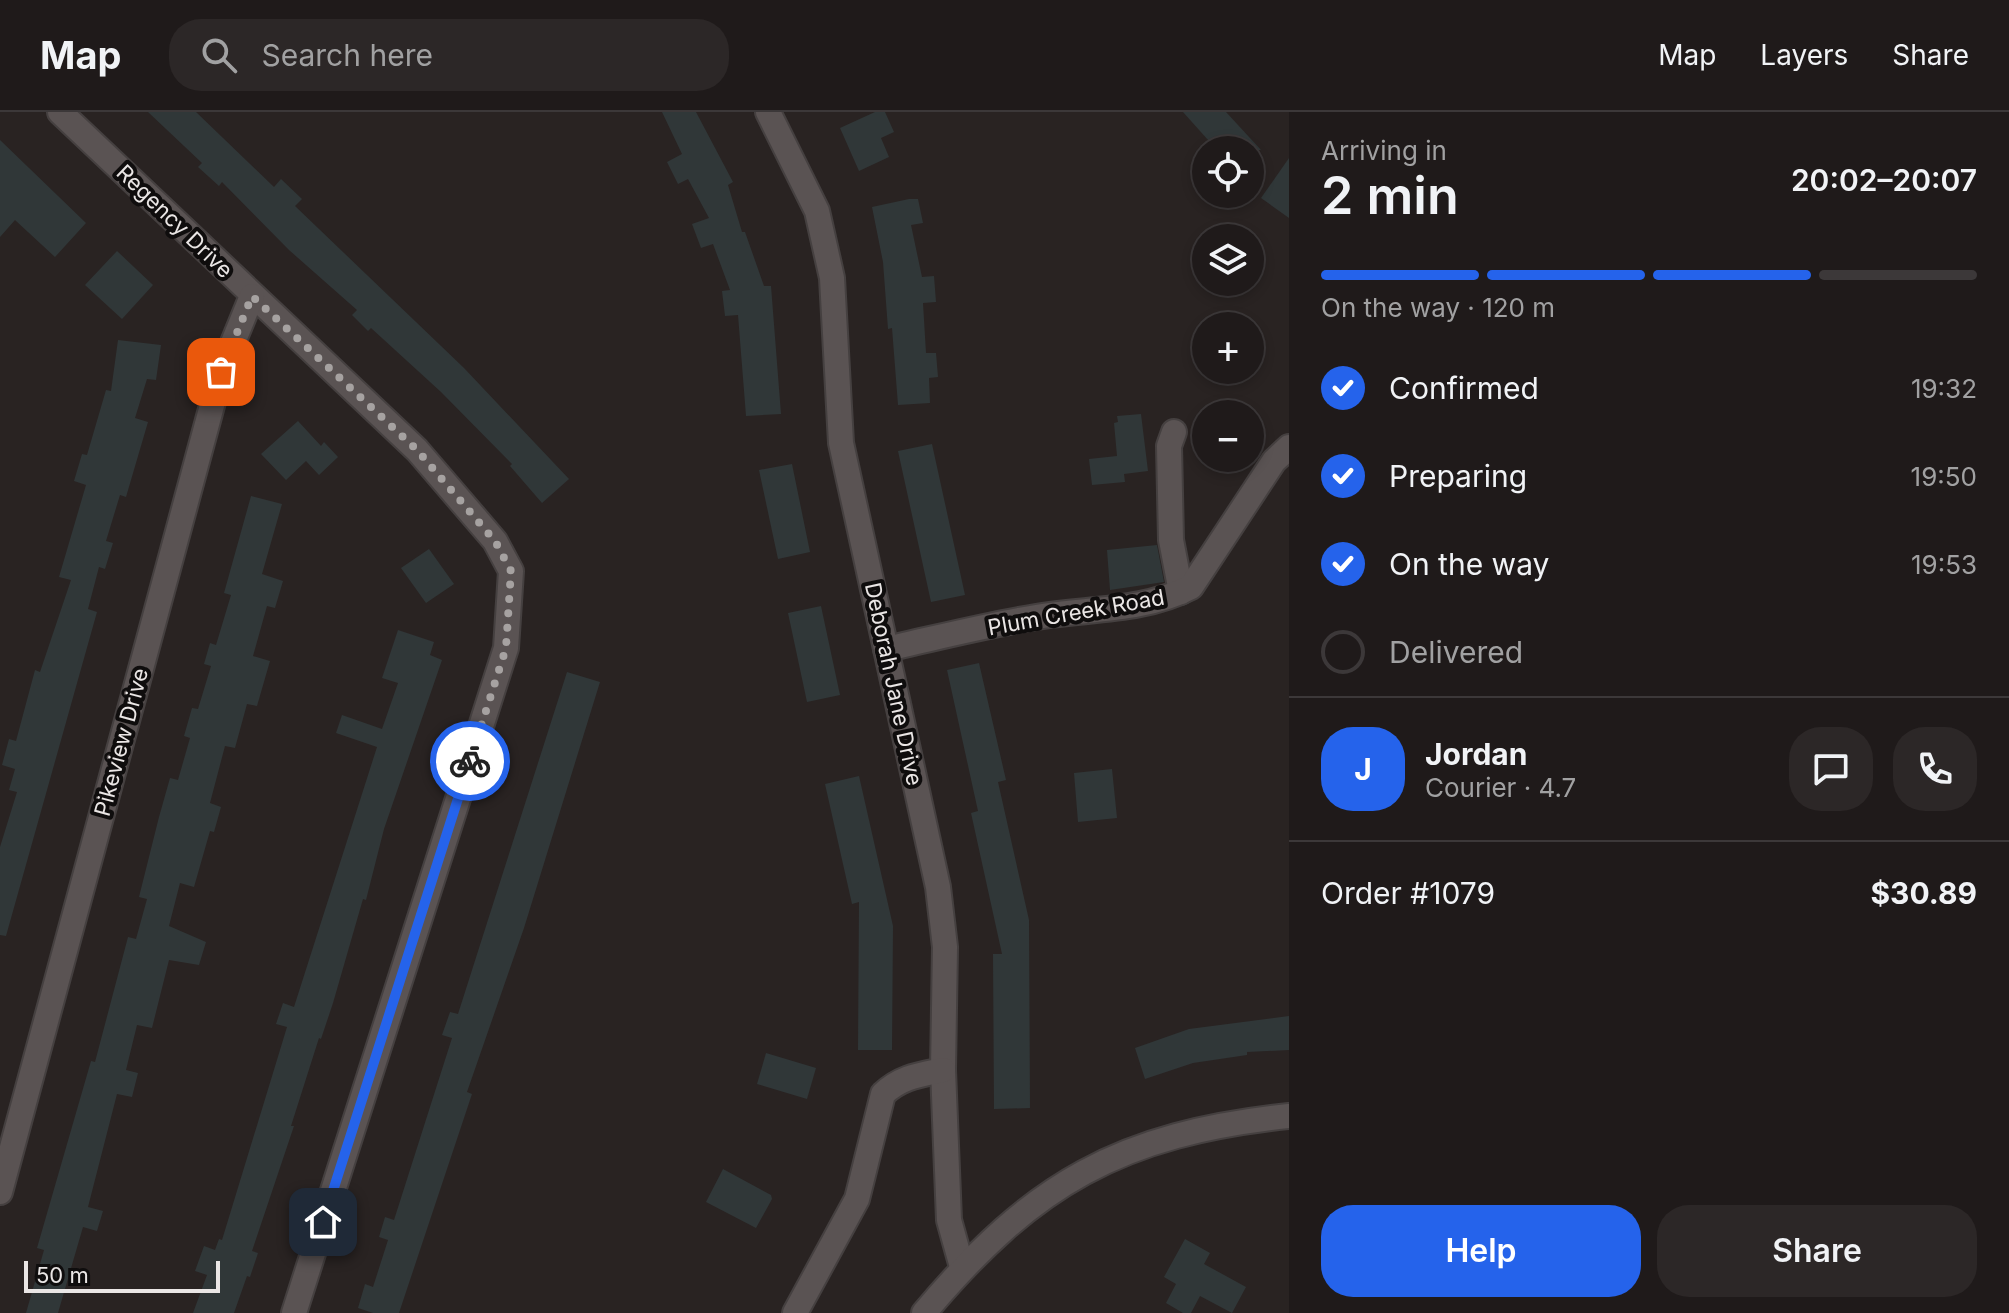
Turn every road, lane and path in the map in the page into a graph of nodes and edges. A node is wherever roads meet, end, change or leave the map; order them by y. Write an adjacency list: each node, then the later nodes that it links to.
1 (60, 112): 3 (street, Regency Drive)
2 (768, 112): 7 (street, Deborah Jane Drive)
3 (252, 296): 10 (street, Pikeview Drive); 12 (street, Regency Drive)
4 (1174, 432): 6 (street)
5 (1289, 447): 6 (street, Plum Creek Road)
6 (1181, 592): 7 (street, Plum Creek Road)
7 (886, 649): 8 (street, Deborah Jane Drive)
8 (943, 1070): 11 (street, Deborah Jane Drive); 13 (street)
9 (1289, 1116): 11 (street)
10 (0, 1192)
11 (962, 1267): 14 (street)
12 (294, 1313)
13 (795, 1313)
14 (924, 1313)

